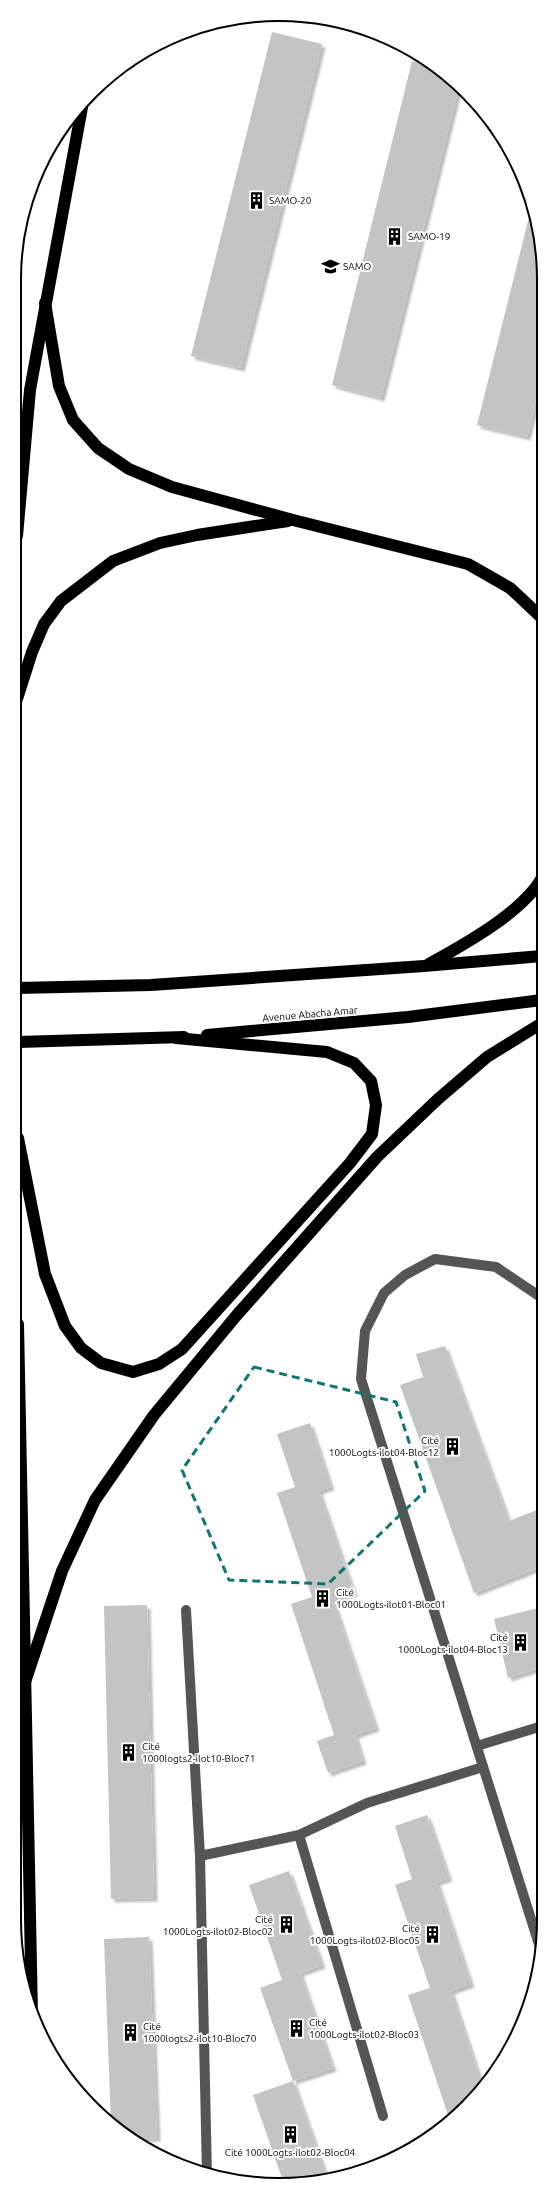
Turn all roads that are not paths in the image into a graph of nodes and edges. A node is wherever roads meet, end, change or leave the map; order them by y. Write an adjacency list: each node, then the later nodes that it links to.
1 (80, 115): 2 (highway)
2 (45, 303): 3 (highway); 4 (highway)
3 (21, 491)
4 (293, 520): 5 (highway); 6 (highway)
5 (537, 613)
6 (21, 686)
7 (537, 884): 9 (highway)
8 (537, 956): 9 (highway)
9 (424, 966): 10 (highway)
10 (21, 988)
11 (537, 1001): 13 (highway, Avenue Abacha Amar)
12 (537, 1026): 19 (highway)
13 (176, 1038): 14 (highway, Avenue Abacha Amar); 15 (highway)
14 (21, 1042)
15 (21, 1153)
16 (537, 1295): 21 (street)
17 (21, 1477): 19 (highway)
18 (186, 1610): 24 (street)
19 (25, 1682): 26 (highway)
20 (537, 1728): 21 (street)
21 (477, 1746): 22 (street)
22 (483, 1767): 23 (street); 25 (street)
23 (299, 1835): 24 (street); 27 (street)
24 (200, 1856): 28 (street)
25 (536, 1935)
26 (32, 1992)
27 (383, 2116)
28 (207, 2167)

